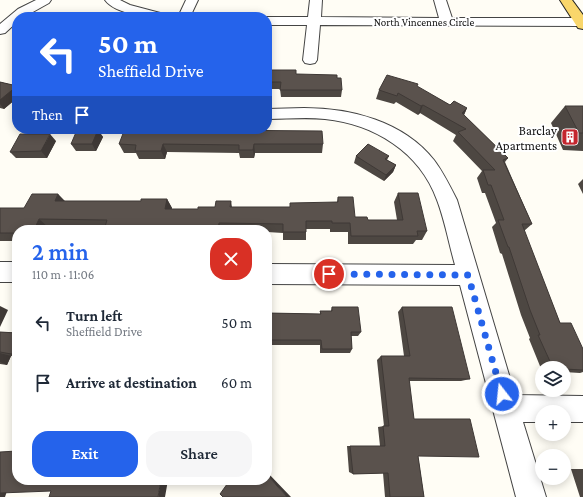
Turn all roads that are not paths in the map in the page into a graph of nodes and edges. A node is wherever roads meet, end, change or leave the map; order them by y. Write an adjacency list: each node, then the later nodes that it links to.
1 (46, 0): 7 (street)
2 (111, 0): 8 (street)
3 (192, 0): 9 (street)
4 (316, 0): 12 (street)
5 (440, 0): 13 (street)
6 (566, 0): 14 (main road)
7 (22, 12)
8 (141, 12)
9 (186, 12)
10 (12, 20): 15 (street)
11 (272, 21): 12 (street, North Vincennes Circle)
12 (314, 21): 13 (street, North Vincennes Circle); 16 (street)
13 (447, 22): 14 (street, North Vincennes Circle)
14 (582, 23)
15 (0, 30)
16 (310, 60)
17 (272, 114): 21 (street)
18 (0, 272): 19 (street)
19 (12, 272)
20 (272, 274): 21 (street)
21 (468, 275): 22 (street)
22 (506, 408): 23 (street); 24 (street)
23 (583, 409)
24 (531, 497)

